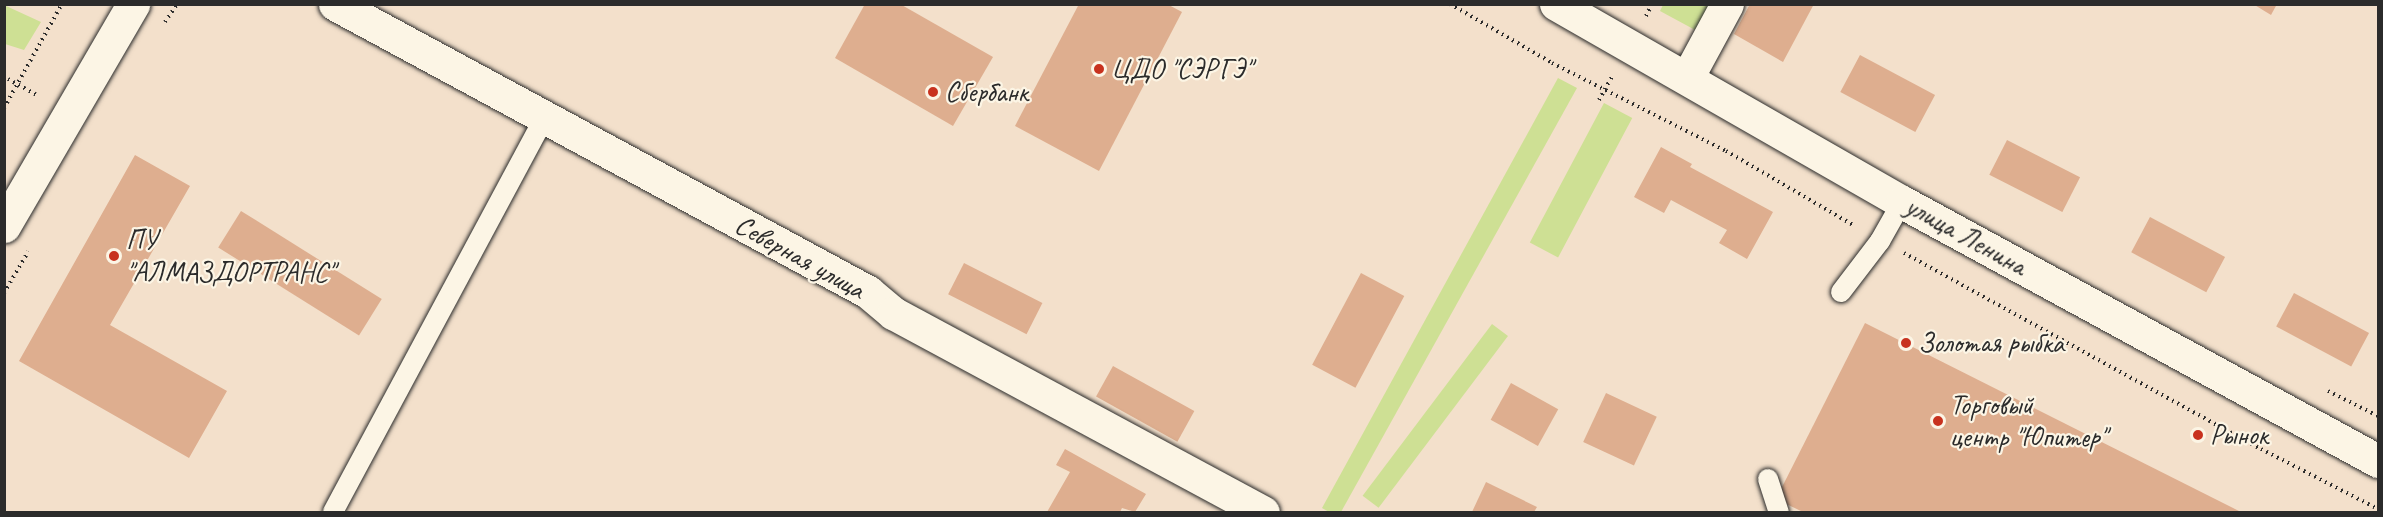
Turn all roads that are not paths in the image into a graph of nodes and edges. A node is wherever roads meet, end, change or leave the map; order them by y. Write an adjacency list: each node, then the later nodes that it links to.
1 (133, 4): 8 (street)
2 (335, 4): 6 (street, Северная улица)
3 (1727, 4): 5 (street)
4 (1566, 7): 5 (street, улица Ленина)
5 (1687, 78): 7 (street, улица Ленина)
6 (544, 118): 12 (lane); 13 (street, Северная улица)
7 (1902, 202): 9 (lane); 10 (street, улица Ленина)
8 (4, 226)
9 (1841, 292)
10 (2379, 461)
11 (1768, 478): 14 (lane)
12 (333, 513)
13 (1263, 513)
14 (1779, 513)

